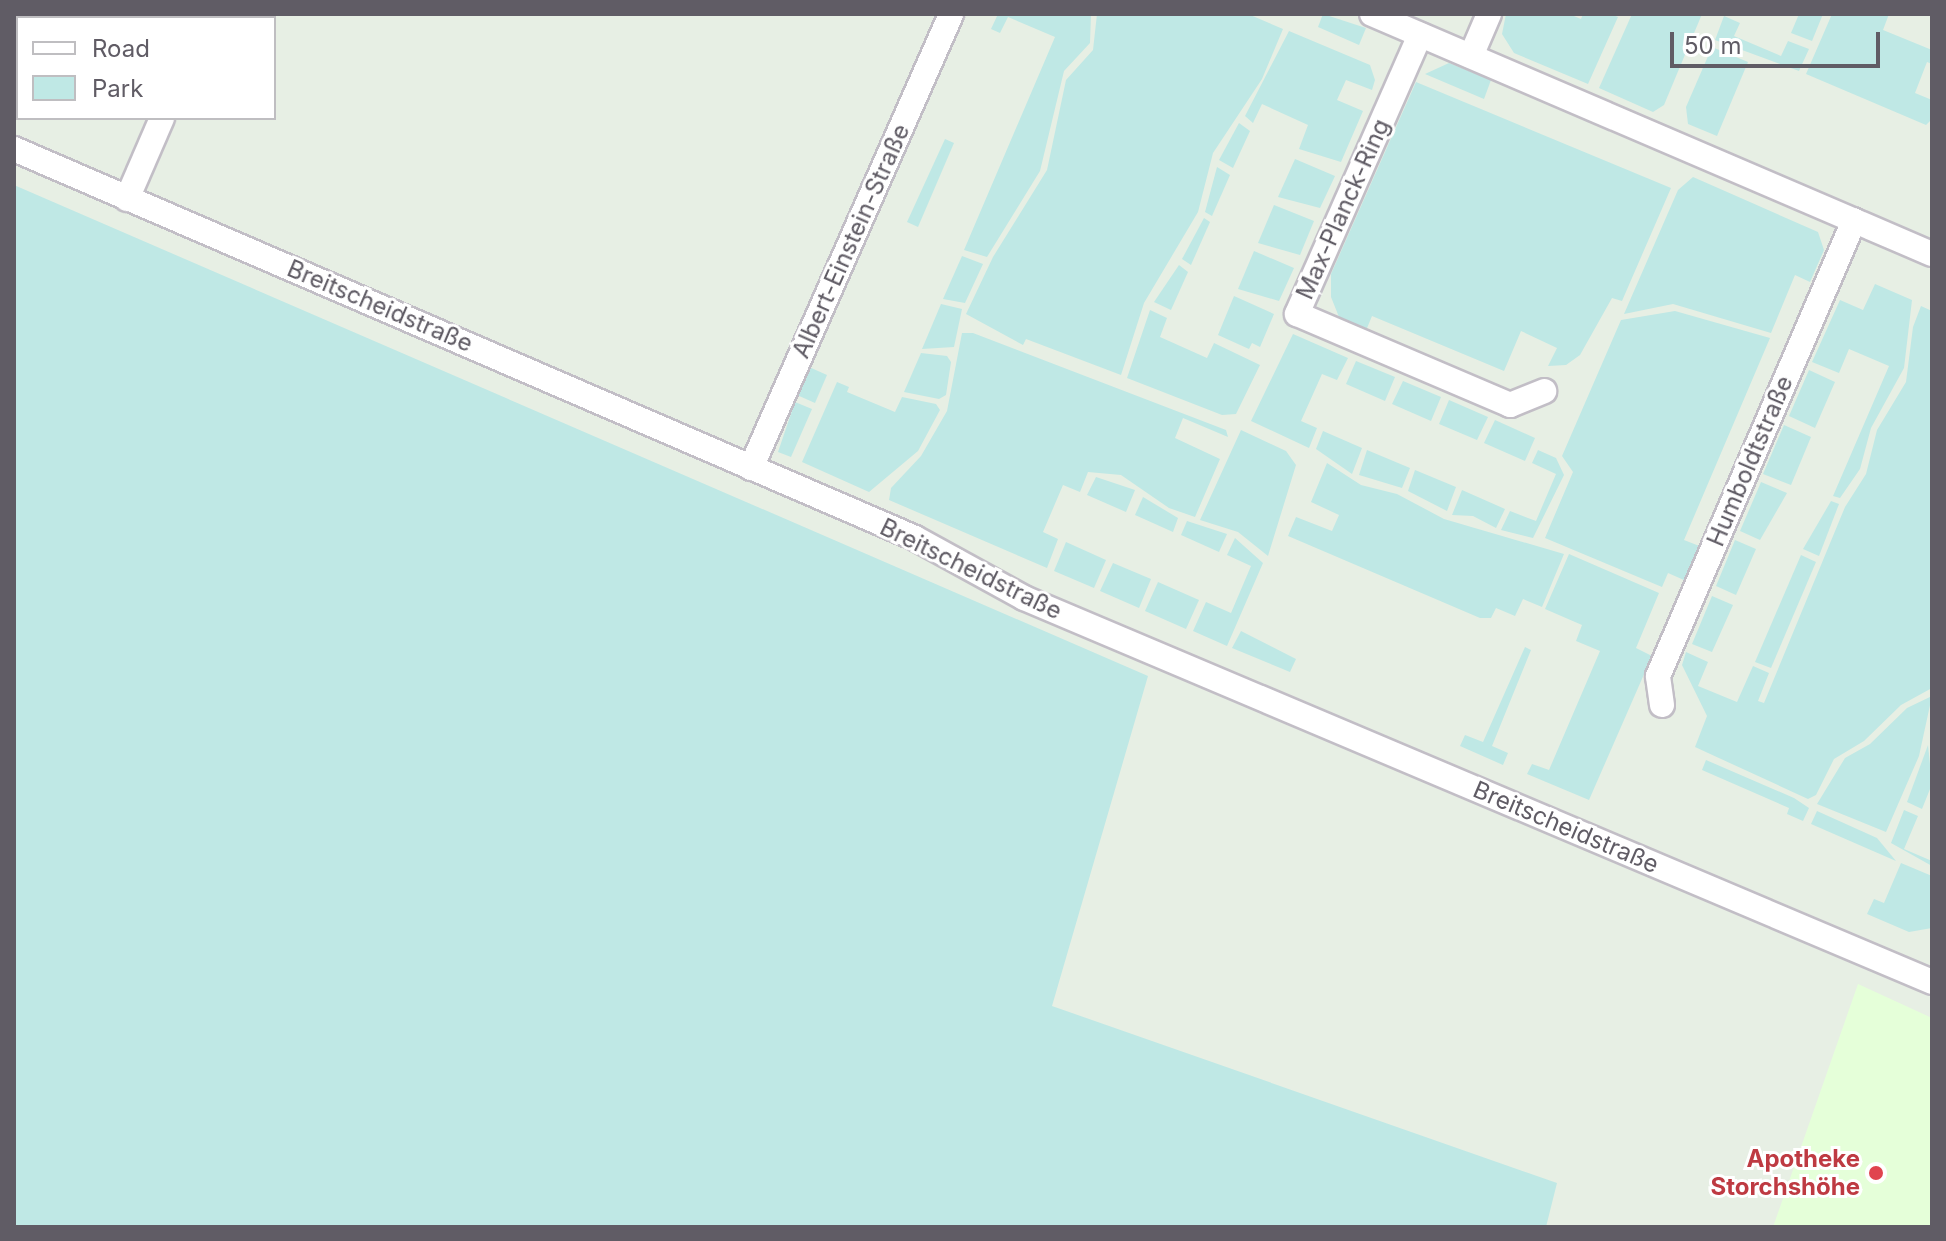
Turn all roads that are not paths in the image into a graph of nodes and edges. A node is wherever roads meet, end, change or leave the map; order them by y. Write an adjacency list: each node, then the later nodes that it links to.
1 (951, 14): 12 (street, Albert-Einstein-Straße)
2 (1372, 14): 4 (street)
3 (1489, 14): 5 (street)
4 (1420, 35): 5 (street); 11 (street, Max-Planck-Ring)
5 (1471, 56): 9 (street)
6 (161, 120): 8 (street)
7 (14, 149): 8 (street, Breitscheidstraße)
8 (127, 199): 12 (street, Breitscheidstraße)
9 (1854, 220): 10 (street); 13 (street, Humboldtstraße)
10 (1932, 254)
11 (1544, 391)
12 (751, 468): 14 (street, Breitscheidstraße)
13 (1662, 705)
14 (1932, 982)

